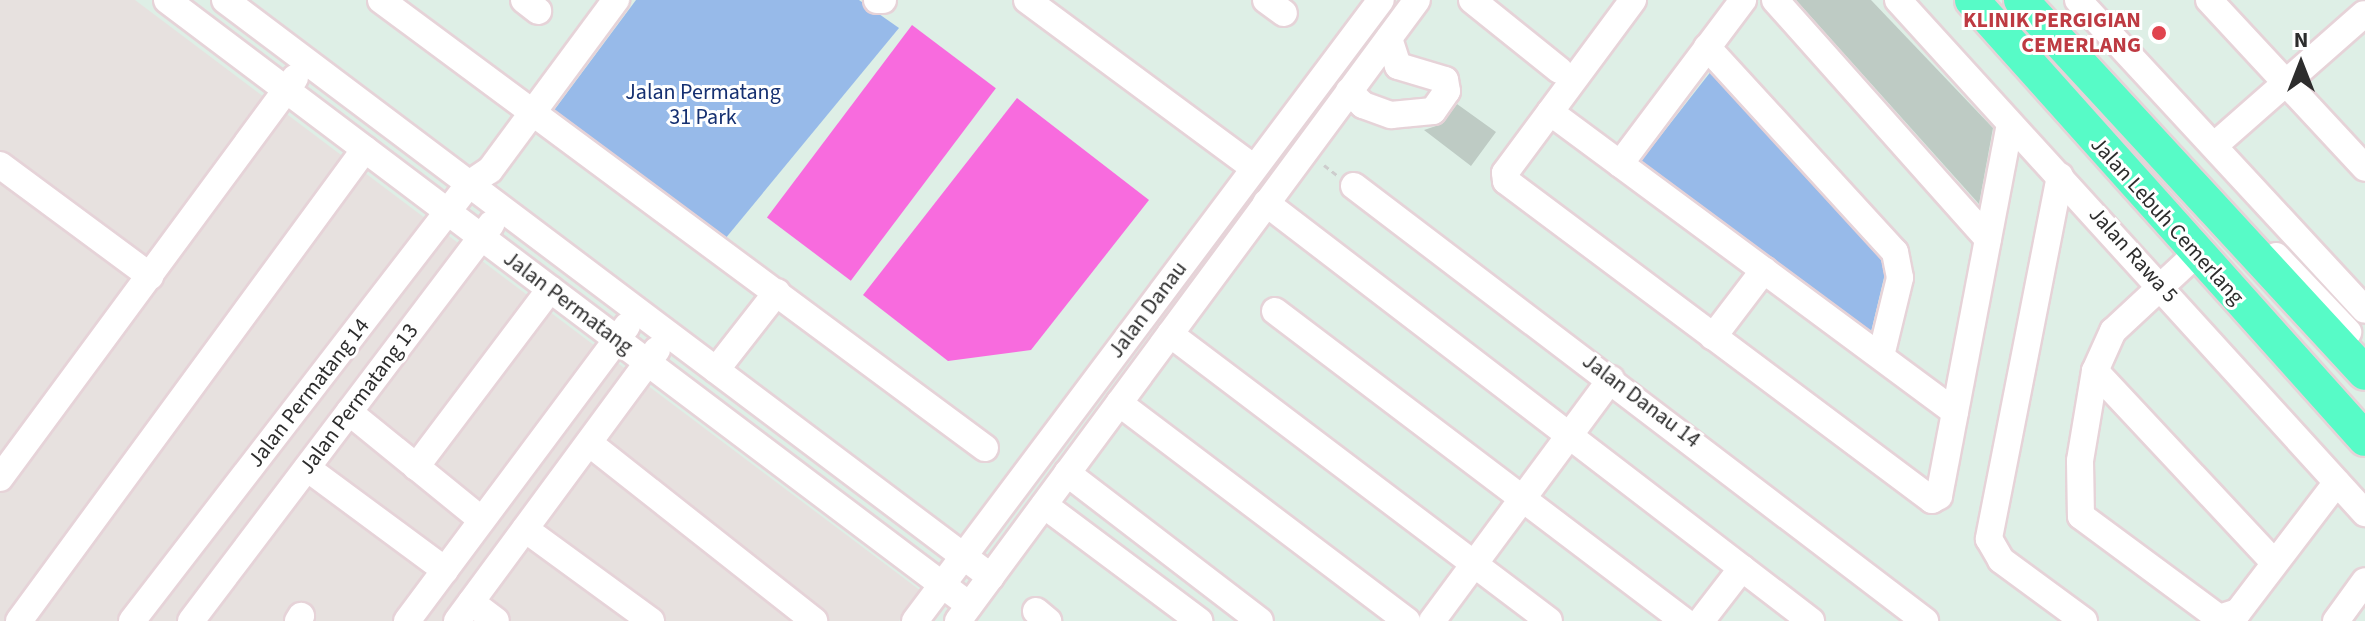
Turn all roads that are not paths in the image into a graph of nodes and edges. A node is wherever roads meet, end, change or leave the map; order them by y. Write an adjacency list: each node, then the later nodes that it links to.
1 (167, 0): 23 (street, Jalan Permatang)
2 (225, 0): 20 (street)
3 (381, 0): 26 (street)
4 (616, 0): 26 (street, Jalan Permatang 14)
5 (1027, 0): 32 (street)
6 (1381, 0): 32 (street, Jalan Danau)
7 (1417, 0): 18 (street, Jalan Danau)
8 (1472, 0): 21 (street)
9 (1633, 0): 25 (street)
10 (1743, 0): 19 (street)
11 (1775, 0): 42 (street)
12 (1898, 0): 27 (street, Jalan Rawa 5)
13 (1972, 0): 43 (main road, Jalan Lebuh Cemerlang)
14 (2021, 0): 40 (main road, Jalan Lebuh Cemerlang)
15 (2078, 0): 28 (street)
16 (2209, 0): 22 (street)
17 (2360, 10): 22 (street)
18 (1389, 38): 24 (street, Jalan Danau); 24 (street)
19 (1707, 47): 30 (street); 57 (street)
20 (307, 62): 23 (street); 35 (street)
21 (1559, 70)
22 (2286, 83): 28 (street); 33 (street)
23 (286, 90): 29 (street, Jalan Permatang); 45 (street)
24 (1349, 91): 37 (street, Jalan Danau)
25 (1550, 112): 30 (street); 54 (street)
26 (531, 113): 35 (street, Jalan Permatang 14); 48 (street)
27 (2010, 125): 34 (street, Jalan Rawa 5); 42 (street)
28 (2215, 145): 50 (street)
29 (365, 149): 39 (street, Jalan Permatang); 91 (street)
30 (1620, 164): 44 (street)
31 (0, 165): 45 (street)
32 (1254, 168): 80 (street, Jalan Danau)
33 (2365, 168)
34 (2060, 176): 47 (street, Jalan Rawa 5); 107 (street)
35 (480, 177): 38 (street); 39 (street, Jalan Permatang 14)
36 (1354, 186): 62 (street, Jalan Danau 14)
37 (1266, 203): 53 (street, Jalan Danau); 66 (street)
38 (502, 208): 41 (street, Jalan Permatang 13); 49 (street, Jalan Permatang)
39 (448, 212): 41 (street, Jalan Permatang); 92 (street, Jalan Permatang 14)
40 (2235, 236): 56 (street); 61 (main road, Jalan Lebuh Cemerlang)
41 (482, 237): 46 (street, Jalan Permatang); 64 (street, Jalan Permatang 13)
42 (1988, 239): 65 (street)
43 (2196, 254): 47 (street); 67 (main road, Jalan Lebuh Cemerlang)
44 (1764, 270): 54 (street); 57 (street)
45 (150, 276): 70 (street)
46 (550, 289): 55 (street, Jalan Permatang); 71 (street)
47 (2154, 290): 60 (street); 74 (street, Jalan Rawa 5)
48 (777, 292): 59 (street); 69 (street)
49 (638, 310): 52 (street, Jalan Permatang); 55 (street)
50 (2365, 310)
51 (1275, 311): 75 (street)
52 (669, 334): 58 (street); 59 (street, Jalan Permatang)
53 (1170, 334): 63 (street, Jalan Danau); 82 (street)
54 (1713, 337): 65 (street)
55 (617, 339): 58 (street, Jalan Permatang); 78 (street)
56 (2365, 349)
57 (1881, 356): 65 (street)
58 (648, 363): 68 (street); 87 (street, Jalan Permatang)
59 (716, 370): 80 (street, Jalan Permatang)
60 (2095, 371): 81 (street); 81 (street)
61 (2365, 373)
62 (1611, 379): 66 (street); 90 (street, Jalan Danau 14)
63 (1119, 403): 73 (street, Jalan Danau); 101 (street)
64 (349, 412): 71 (street); 72 (street, Jalan Permatang 13)
65 (1955, 412)
66 (1571, 435): 75 (street); 83 (street)
67 (2365, 439)
68 (589, 443): 79 (street); 97 (street)
69 (985, 448)
70 (4, 465)
71 (416, 467): 78 (street)
72 (307, 468): 84 (street); 93 (street, Jalan Permatang 13)
73 (1067, 473): 76 (street, Jalan Danau); 100 (street)
74 (2337, 482): 77 (street, Jalan Rawa 5); 81 (street)
75 (1524, 498): 82 (street); 104 (street)
76 (1044, 505): 85 (street, Jalan Danau); 99 (street)
77 (2365, 513)
78 (482, 520): 84 (street)
79 (525, 529): 88 (street); 96 (street)
80 (963, 556): 85 (street, Jalan Permatang); 87 (street, Jalan Danau)
81 (2274, 562)
82 (1476, 563): 102 (street); 103 (street)
83 (1742, 568): 105 (street); 106 (street)
84 (445, 570): 94 (street)
85 (991, 577): 89 (street, Jalan Danau)
86 (2365, 581): 108 (street)
87 (942, 584): 89 (street, Jalan Permatang); 98 (street, Jalan Danau)
88 (464, 611): 95 (street)
89 (964, 613)
90 (1925, 620)
91 (19, 621)
92 (132, 621)
93 (191, 621)
94 (407, 621)
95 (496, 621)
96 (651, 621)
97 (814, 621)
98 (915, 621)
99 (1199, 621)
100 (1260, 621)
101 (1407, 621)
102 (1432, 621)
103 (1549, 621)
104 (1684, 621)
105 (1701, 621)
106 (1811, 621)
107 (2084, 621)
108 (2336, 621)

